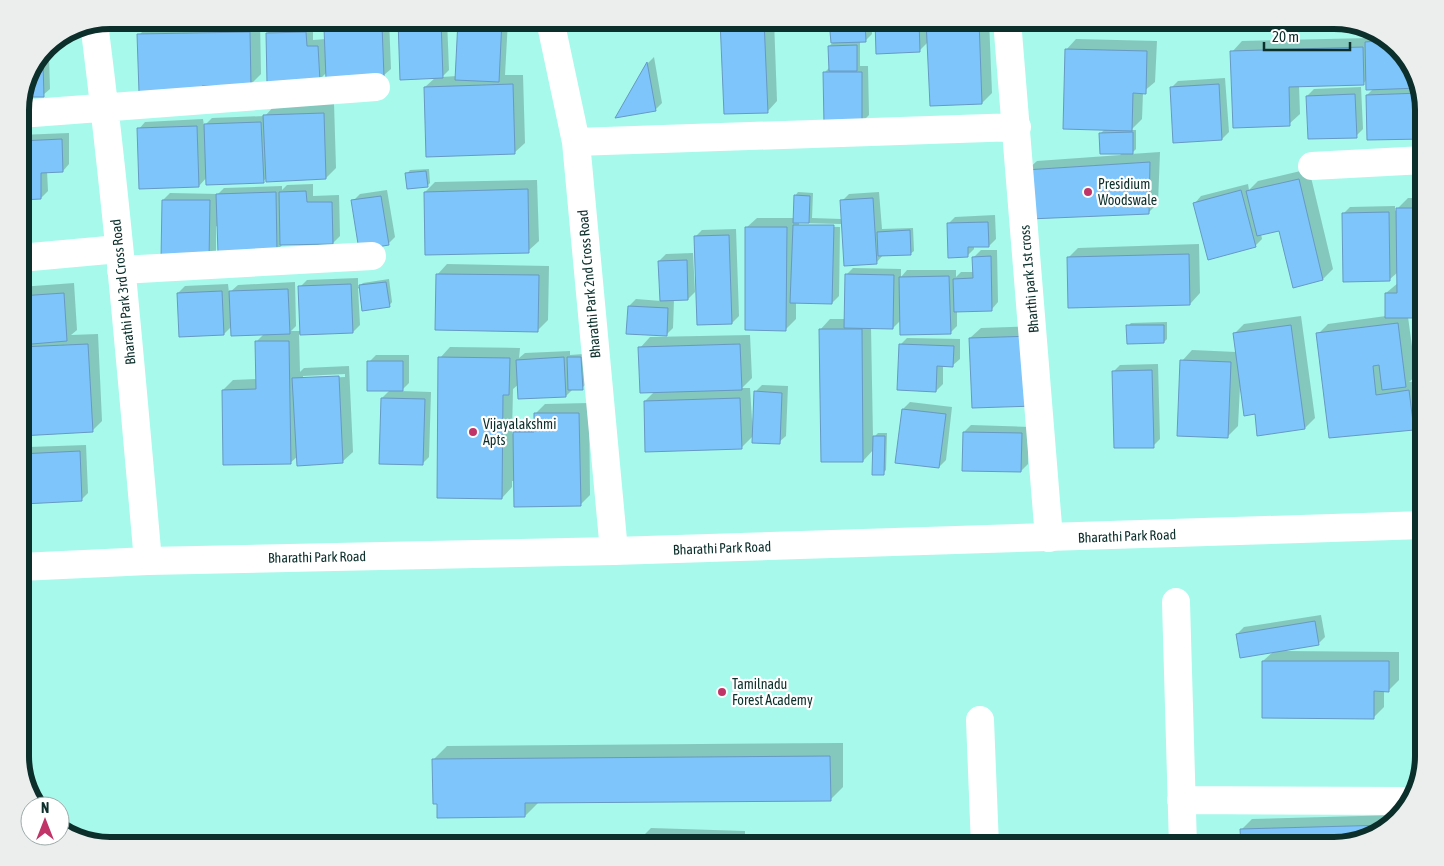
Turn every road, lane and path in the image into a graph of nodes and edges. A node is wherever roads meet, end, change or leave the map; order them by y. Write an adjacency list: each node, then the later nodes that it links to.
1 (552, 29): 8 (street, Bharathi Park 2nd Cross Road)
2 (1008, 29): 7 (street, Bharthi park 1st cross)
3 (95, 30): 5 (street, Bharathi Park 3rd Cross Road)
4 (376, 87): 5 (street)
5 (105, 108): 6 (street); 13 (street, Bharathi Park 3rd Cross Road)
6 (29, 113)
7 (1016, 127): 8 (street); 15 (street, Bharthi park 1st cross)
8 (576, 142): 16 (street, Bharathi Park 2nd Cross Road)
9 (1415, 160): 10 (street)
10 (1312, 166)
11 (372, 256): 13 (street)
12 (29, 258): 13 (street)
13 (120, 259): 17 (street, Bharathi Park 3rd Cross Road)
14 (1415, 525): 15 (street, Bharathi Park Road)
15 (1049, 538): 16 (street, Bharathi Park Road)
16 (614, 551): 17 (street, Bharathi Park Road)
17 (148, 561): 18 (street, Bharathi Park Road)
18 (29, 567)
19 (1176, 602): 21 (street)
20 (980, 720): 23 (street)
21 (1181, 800): 22 (street); 24 (street)
22 (1402, 801)
23 (985, 837)
24 (1183, 837)

